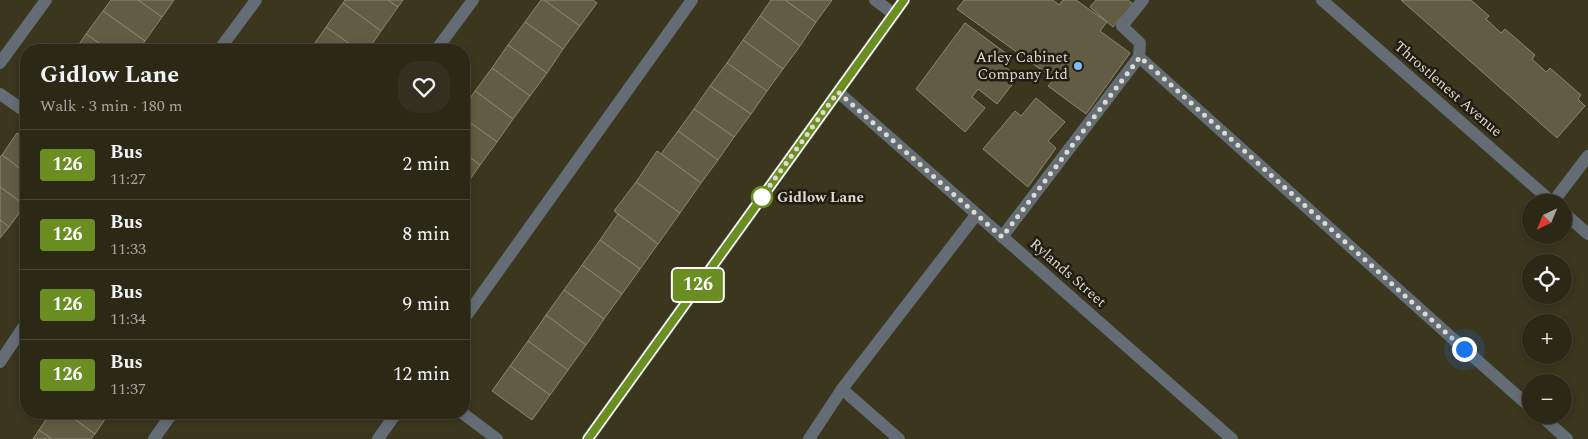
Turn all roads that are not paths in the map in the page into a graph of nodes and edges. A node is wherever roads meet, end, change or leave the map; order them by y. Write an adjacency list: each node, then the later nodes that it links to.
1 (46, 0): 13 (street)
2 (256, 0): 10 (street)
3 (473, 0): 11 (street)
4 (692, 0): 24 (street)
5 (875, 0): 9 (street)
6 (904, 0): 9 (street)
7 (1143, 0): 12 (street)
8 (1322, 0): 18 (street, Throstlenest Avenue)
9 (894, 14): 14 (street)
10 (223, 44)
11 (440, 44)
12 (1140, 57): 23 (street); 28 (street)
13 (0, 63)
14 (838, 92): 20 (street, Rylands Street); 36 (street)
15 (0, 94): 16 (street)
16 (20, 108)
17 (1588, 156): 19 (street)
18 (1544, 194)
19 (1559, 194)
20 (976, 215): 23 (street, Rylands Street); 27 (street)
21 (1572, 219): 22 (street)
22 (1588, 234)
23 (1002, 237): 39 (street, Rylands Street)
24 (470, 311)
25 (20, 332): 26 (street)
26 (0, 362)
27 (842, 389): 37 (street); 38 (street)
28 (1522, 400)
29 (167, 419): 33 (street)
30 (392, 419): 34 (street)
31 (470, 419): 35 (street)
32 (1550, 424): 40 (street)
33 (154, 439)
34 (378, 439)
35 (497, 439)
36 (588, 439)
37 (809, 439)
38 (899, 439)
39 (1232, 439)
40 (1567, 439)

